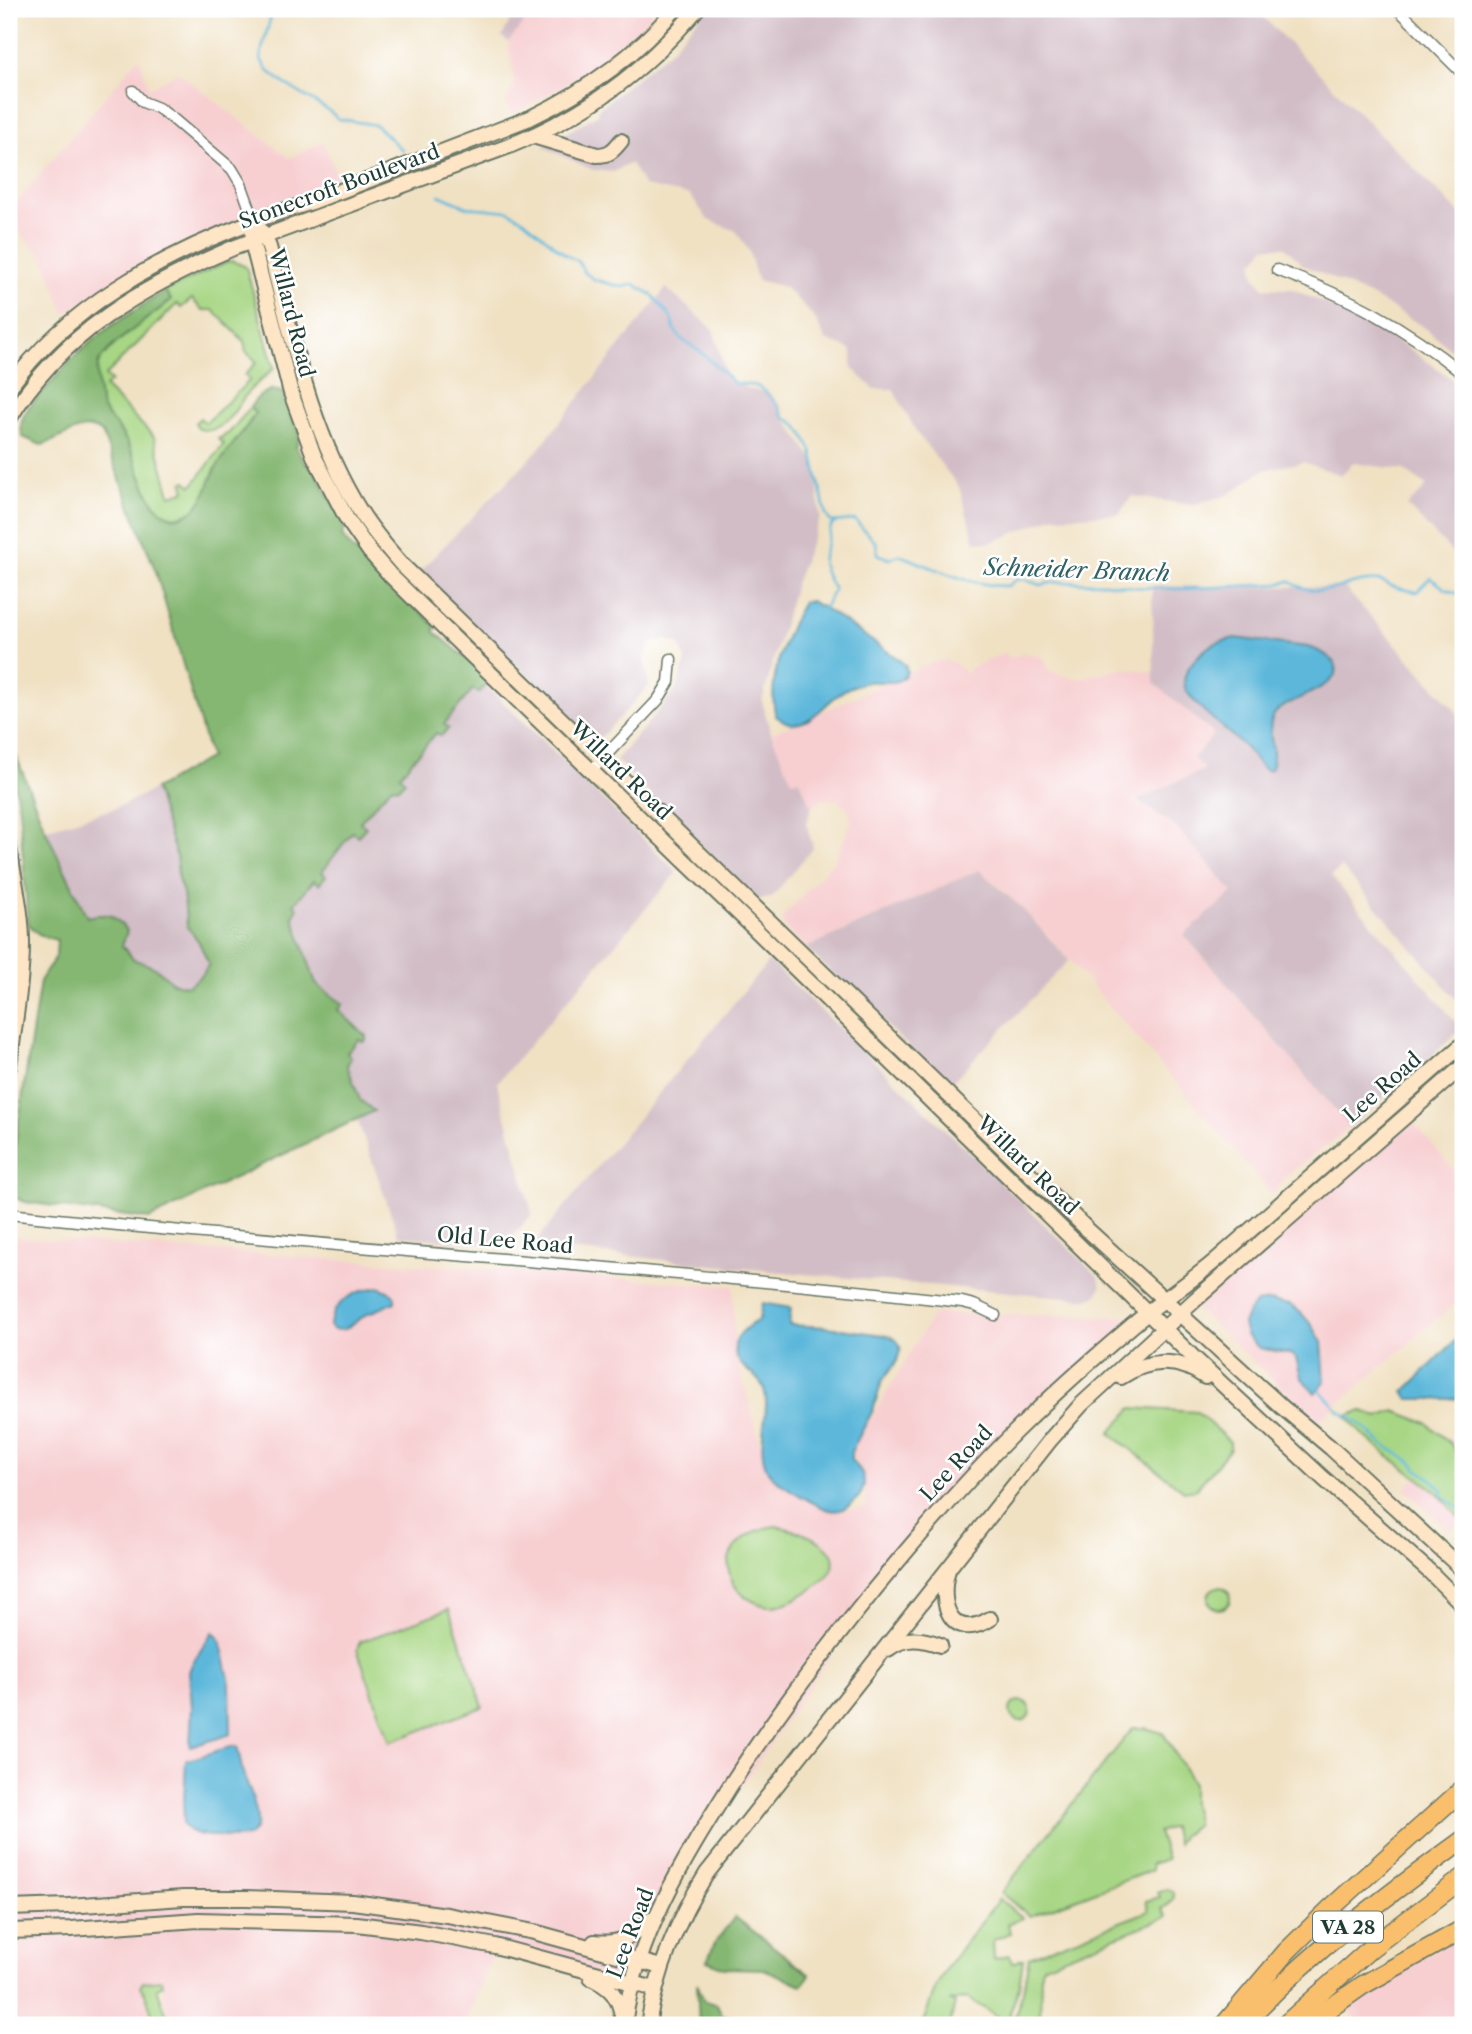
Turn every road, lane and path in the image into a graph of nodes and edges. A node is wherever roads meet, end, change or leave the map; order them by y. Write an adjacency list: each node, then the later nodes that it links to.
1 (675, 9): 8 (main road, Stonecroft Boulevard)
2 (697, 9): 6 (main road, Stonecroft Boulevard)
3 (1398, 9): 4 (street)
4 (1463, 74)
5 (133, 91): 8 (street)
6 (533, 136): 7 (main road); 9 (main road, Stonecroft Boulevard)
7 (621, 141)
8 (254, 220): 9 (main road, Willard Road); 12 (main road, Stonecroft Boulevard)
9 (259, 239): 13 (main road, Stonecroft Boulevard); 15 (main road, Willard Road); 16 (main road, Willard Road)
10 (1277, 270): 11 (street)
11 (1463, 374)
12 (9, 388)
13 (9, 419)
14 (671, 659): 15 (street)
15 (603, 758): 16 (street); 22 (main road, Willard Road)
16 (592, 770): 23 (main road, Willard Road)
17 (9, 847): 20 (main road)
18 (1463, 1044): 22 (main road, Lee Road)
19 (1463, 1066): 24 (main road, Lee Road)
20 (9, 1067)
21 (9, 1214): 25 (street, Old Lee Road)
22 (1164, 1300): 23 (main road, Lee Road); 24 (main road, Willard Road)
23 (1148, 1312): 26 (main road, Willard Road); 38 (main road, Lee Road)
24 (1180, 1314): 26 (main road, Lee Road); 30 (main road, Willard Road)
25 (995, 1315)
26 (1165, 1329): 27 (main road, Willard Road); 28 (main road, Lee Road)
27 (1248, 1408): 28 (main road); 31 (main road, Willard Road)
28 (1070, 1416): 29 (main road, Lee Road)
29 (950, 1566): 32 (main road); 34 (main road, Lee Road)
30 (1463, 1570)
31 (1463, 1605)
32 (990, 1619)
33 (940, 1644): 34 (main road)
34 (876, 1658): 45 (main road, Lee Road)
35 (1463, 1789): 50 (highway)
36 (1463, 1840): 51 (highway, VA 28)
37 (1463, 1878): 52 (highway, VA 28)
38 (662, 1904): 42 (main road); 44 (main road, Lee Road)
39 (11, 1908): 42 (main road)
40 (1463, 1929): 53 (highway)
41 (9, 1931): 43 (main road)
42 (545, 1935): 44 (main road)
43 (534, 1955): 46 (main road); 48 (main road)
44 (638, 1960): 45 (main road); 46 (main road, Lee Road)
45 (662, 1967): 47 (main road, Lee Road)
46 (632, 1983): 47 (main road); 48 (main road, Lee Road)
47 (655, 1989): 49 (main road, Lee Road)
48 (624, 2025)
49 (648, 2025)
50 (1224, 2025)
51 (1242, 2025)
52 (1285, 2025)
53 (1306, 2025)

